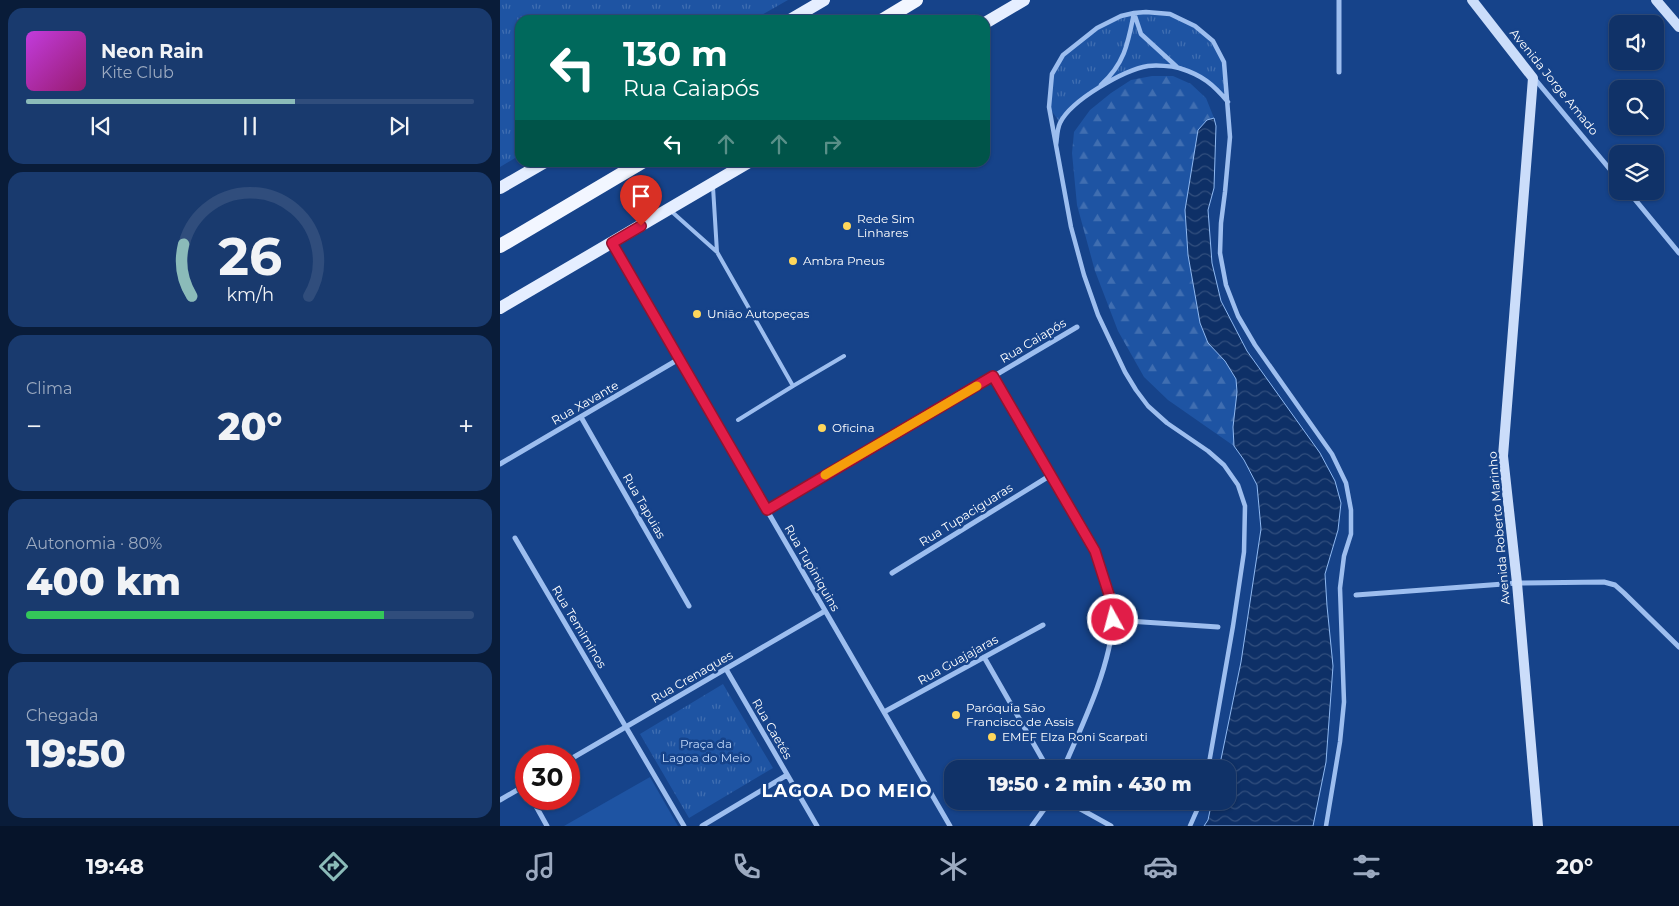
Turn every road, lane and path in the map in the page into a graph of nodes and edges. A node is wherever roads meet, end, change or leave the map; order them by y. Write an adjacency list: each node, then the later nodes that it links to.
1 (824, 0): 8 (main road)
2 (916, 0): 9 (highway)
3 (1024, 0): 10 (main road)
4 (1339, 0): 13 (street)
5 (1472, 0): 14 (main road, Avenida Jorge Amado)
6 (1656, 0): 11 (main road)
7 (1134, 12): 12 (street); 15 (street); 16 (street); 17 (street)
8 (798, 15)
9 (890, 15)
10 (990, 20)
11 (1679, 27)
12 (1177, 67): 15 (street); 16 (street)
13 (1339, 72)
14 (1533, 78): 21 (street, Avenida Jorge Amado); 43 (main road, Avenida Roberto Marinho)
15 (1095, 90): 17 (street)
16 (1228, 102): 74 (street)
17 (1056, 149): 58 (street)
18 (536, 167): 23 (main road)
19 (634, 167): 27 (highway)
20 (741, 167): 22 (main road)
21 (1609, 168)
22 (712, 184): 25 (main road); 28 (lane)
23 (500, 188)
24 (1635, 200): 29 (street)
25 (669, 210): 26 (main road); 28 (lane)
26 (612, 243): 30 (main road); 33 (street, Rua Tupiniquins)
27 (500, 246)
28 (717, 252): 35 (lane)
29 (1679, 253)
30 (500, 308)
31 (1077, 327): 34 (street, Rua Caiapós)
32 (844, 356): 35 (lane)
33 (680, 360): 36 (street, Rua Xavante); 40 (street, Rua Tupiniquins)
34 (993, 376): 39 (street); 40 (street, Rua Caiapós)
35 (793, 386): 37 (lane)
36 (581, 417): 38 (street, Rua Xavante); 45 (street, Rua Tapuias)
37 (738, 420)
38 (500, 464)
39 (1051, 475): 42 (street, Rua Tupaciguaras); 47 (street)
40 (767, 510): 46 (street, Rua Tupiniquins)
41 (515, 538): 54 (street, Rua Temiminos)
42 (892, 572)
43 (1517, 583): 44 (street); 50 (street); 75 (main road, Avenida Roberto Marinho)
44 (1356, 595)
45 (689, 606)
46 (825, 611): 52 (street, Rua Crenaques); 53 (street, Rua Tupiniquins)
47 (1113, 620): 49 (street); 57 (street)
48 (1043, 625): 51 (street, Rua Guajajaras)
49 (1218, 627)
50 (1679, 647)
51 (984, 657): 53 (street, Rua Guajajaras); 56 (street)
52 (726, 669): 54 (street, Rua Crenaques); 59 (street, Rua Caetés)
53 (884, 712): 70 (street, Rua Tupiniquins)
54 (627, 727): 55 (street, Rua Crenaques); 67 (street, Rua Temiminos)
55 (580, 754)
56 (1043, 760)
57 (1067, 760)
58 (1210, 760)
59 (787, 775): 68 (street); 69 (street, Rua Caetés)
60 (515, 792): 61 (street)
61 (500, 800)
62 (539, 810): 66 (street)
63 (1044, 810): 71 (street)
64 (1082, 810): 72 (street)
65 (1197, 810): 73 (street)
66 (548, 826)
67 (684, 826)
68 (702, 826)
69 (816, 826)
70 (950, 826)
71 (1032, 826)
72 (1111, 826)
73 (1190, 826)
74 (1326, 826)
75 (1538, 826)

